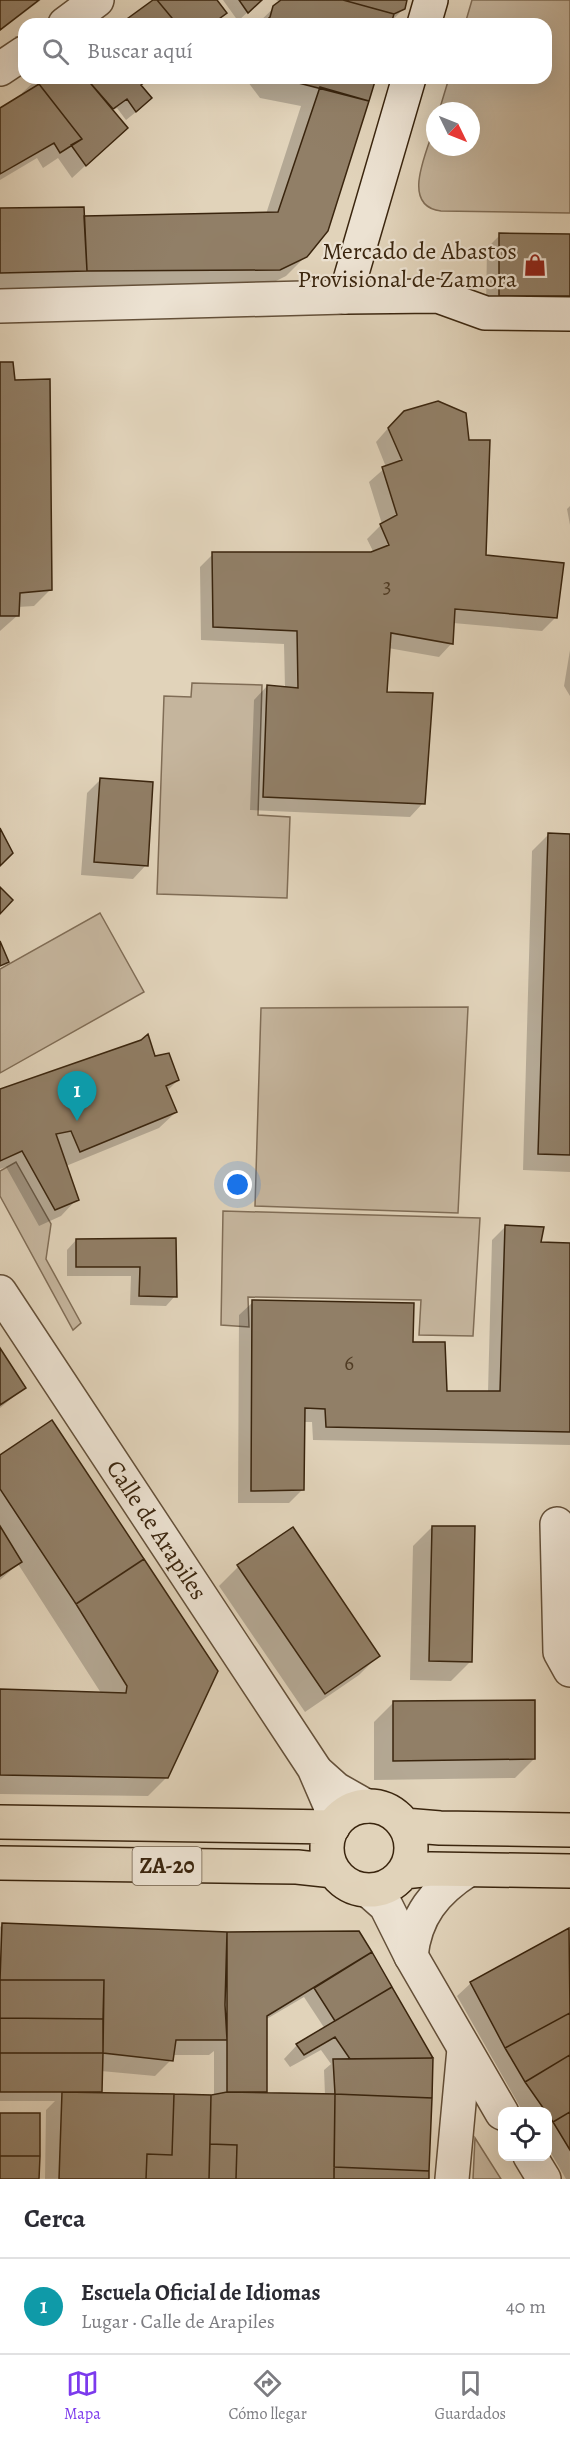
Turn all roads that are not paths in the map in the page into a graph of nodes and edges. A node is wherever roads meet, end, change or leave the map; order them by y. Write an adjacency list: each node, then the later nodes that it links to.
1 (98, 0): 3 (street)
2 (431, 0): 4 (street)
3 (73, 18)
4 (426, 18)
5 (18, 57): 6 (street)
6 (0, 69)
7 (407, 84): 8 (street)
8 (345, 297): 9 (street); 10 (street)
9 (0, 306)
10 (570, 314)
11 (0, 1292): 14 (street, Calle de Arapiles)
12 (557, 1524): 13 (street)
13 (570, 1670)
14 (314, 1768): 15 (street, Calle de Arapiles); 18 (street); 19 (street, Calle de Arapiles)
15 (366, 1806): 17 (highway); 19 (highway)
16 (0, 1822): 18 (highway, ZA-20)
17 (404, 1825): 20 (highway); 25 (highway)
18 (285, 1827): 19 (highway, ZA-20)
19 (333, 1827): 23 (highway)
20 (570, 1830)
21 (0, 1863): 23 (highway, ZA-20)
22 (468, 1870): 24 (highway, ZA-20); 25 (highway, ZA-20); 26 (street)
23 (334, 1871): 25 (highway, ZA-20)
24 (570, 1871)
25 (389, 1882): 26 (street)
26 (411, 1956): 27 (street)
27 (464, 2049): 28 (street); 30 (street)
28 (499, 2107)
29 (532, 2161): 31 (street)
30 (452, 2179)
31 (543, 2179)

